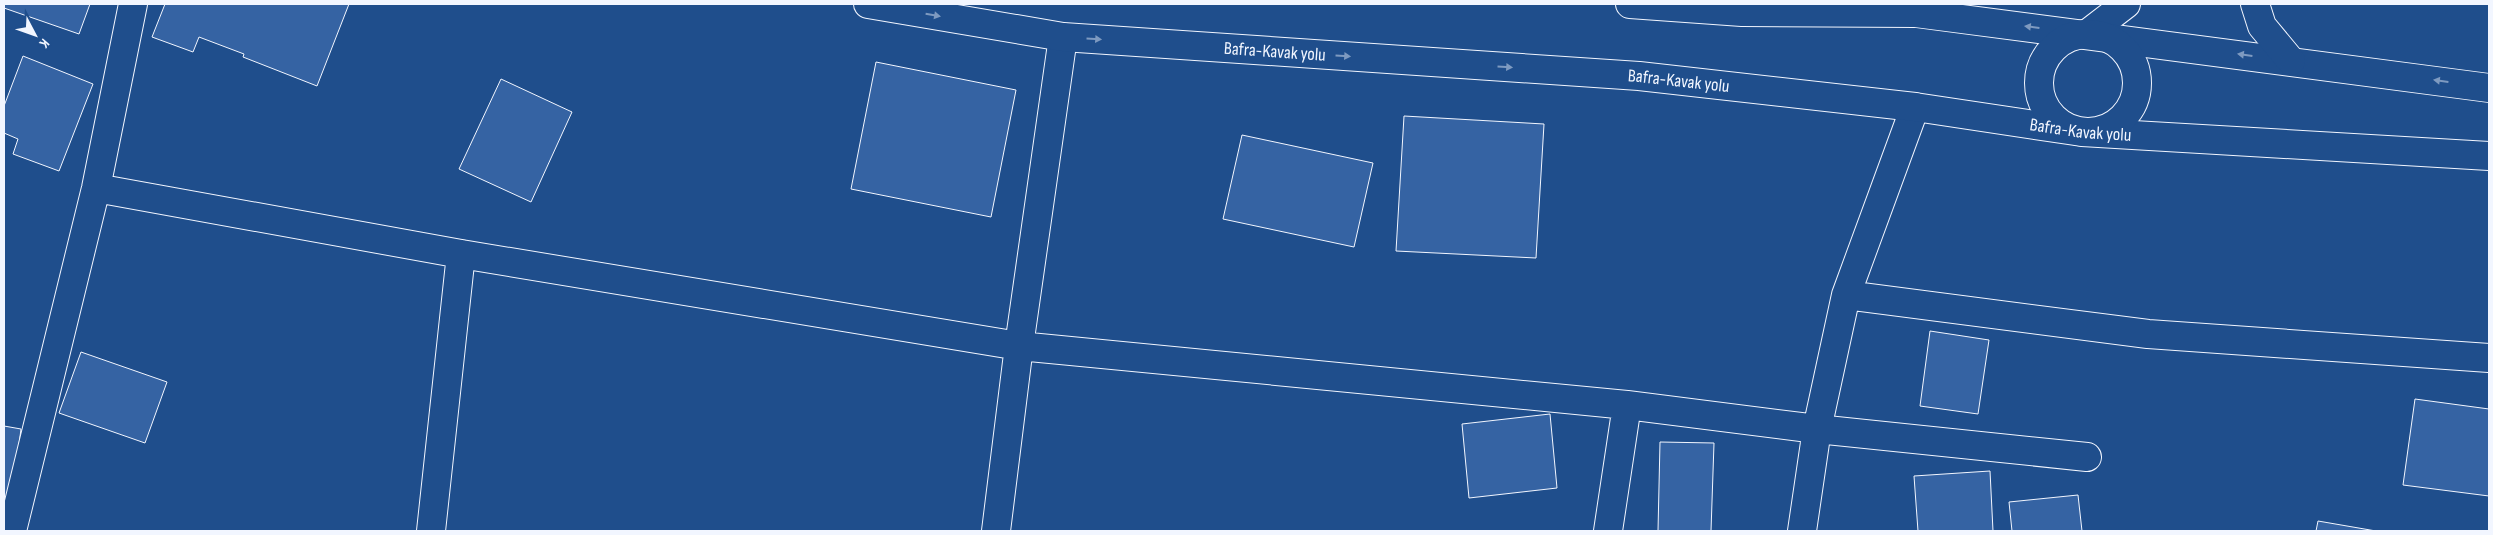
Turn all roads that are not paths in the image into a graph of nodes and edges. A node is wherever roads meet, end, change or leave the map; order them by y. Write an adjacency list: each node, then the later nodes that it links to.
1 (133, 4): 14 (street)
2 (868, 4): 8 (street, Bafra-Kavak yolu, one-way to 8)
3 (1630, 4): 6 (street)
4 (2126, 4): 7 (street)
5 (2255, 4): 9 (street)
6 (1746, 8): 7 (street, one-way to 6)
7 (2087, 34): 9 (street, one-way to 7); 12 (street); 12 (street)
8 (1063, 36): 11 (street, Bafra-Kavak yolu, one-way to 11); 17 (street)
9 (2291, 61): 10 (street, one-way to 9)
10 (2489, 88)
11 (1915, 107): 12 (street, Bafra-Kavak yolu); 16 (street)
12 (2082, 132): 13 (street, Bafra-Kavak yolu)
13 (2489, 156)
14 (96, 188): 15 (street); 22 (street)
15 (461, 254): 17 (street); 23 (street)
16 (1846, 295): 18 (street); 20 (street)
17 (1019, 346): 19 (street); 24 (street)
18 (2489, 358)
19 (1626, 405): 20 (street); 25 (street)
20 (1817, 429): 21 (street); 26 (street)
21 (2087, 457)
22 (12, 531)
23 (431, 531)
24 (996, 531)
25 (1608, 531)
26 (1802, 531)

